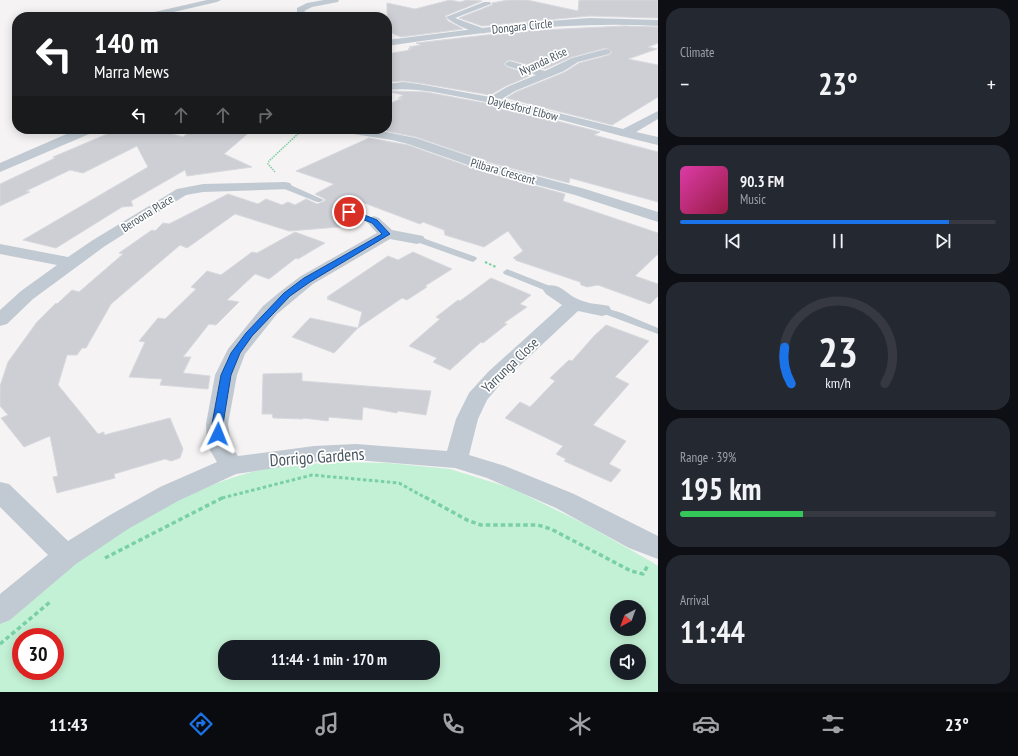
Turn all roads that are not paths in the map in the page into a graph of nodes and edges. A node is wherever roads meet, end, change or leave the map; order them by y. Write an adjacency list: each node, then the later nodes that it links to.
1 (217, 0): 4 (street)
2 (335, 0): 5 (street)
3 (487, 4): 7 (street)
4 (163, 12)
5 (301, 12)
6 (658, 23): 7 (street, Dongara Circle)
7 (482, 31): 8 (street, Dongara Circle)
8 (392, 42)
9 (606, 52): 11 (street, Nyanda Rise)
10 (510, 64): 11 (street)
11 (546, 75): 13 (street, Nyanda Rise)
12 (392, 87): 13 (street, Daylesford Elbow)
13 (492, 100): 17 (street, Daylesford Elbow)
14 (658, 114): 17 (street)
15 (78, 134): 19 (street)
16 (380, 134): 23 (street, Pilbara Crescent)
17 (624, 134): 18 (street, Daylesford Elbow)
18 (658, 141)
19 (0, 168)
20 (285, 186): 21 (lane, Beroona Place); 29 (street, Beroona Place)
21 (320, 200)
22 (349, 212): 24 (lane)
23 (658, 217)
24 (380, 228): 25 (street); 38 (street)
25 (417, 239): 27 (lane)
26 (0, 249): 29 (street)
27 (473, 259)
28 (0, 262): 31 (street)
29 (71, 263): 31 (street, Beroona Place)
30 (507, 272): 32 (lane)
31 (56, 274): 35 (street, Beroona Place)
32 (552, 290): 33 (street)
33 (574, 305): 34 (street); 37 (street, Yarrunga Close)
34 (602, 310): 36 (lane)
35 (0, 320)
36 (658, 331)
37 (456, 460): 38 (street, Dorrigo Gardens); 40 (street, Dorrigo Gardens)
38 (231, 466): 41 (street, Dorrigo Gardens)
39 (0, 491): 41 (street)
40 (657, 547)
41 (66, 556): 42 (street, Dorrigo Gardens)
42 (0, 611)

